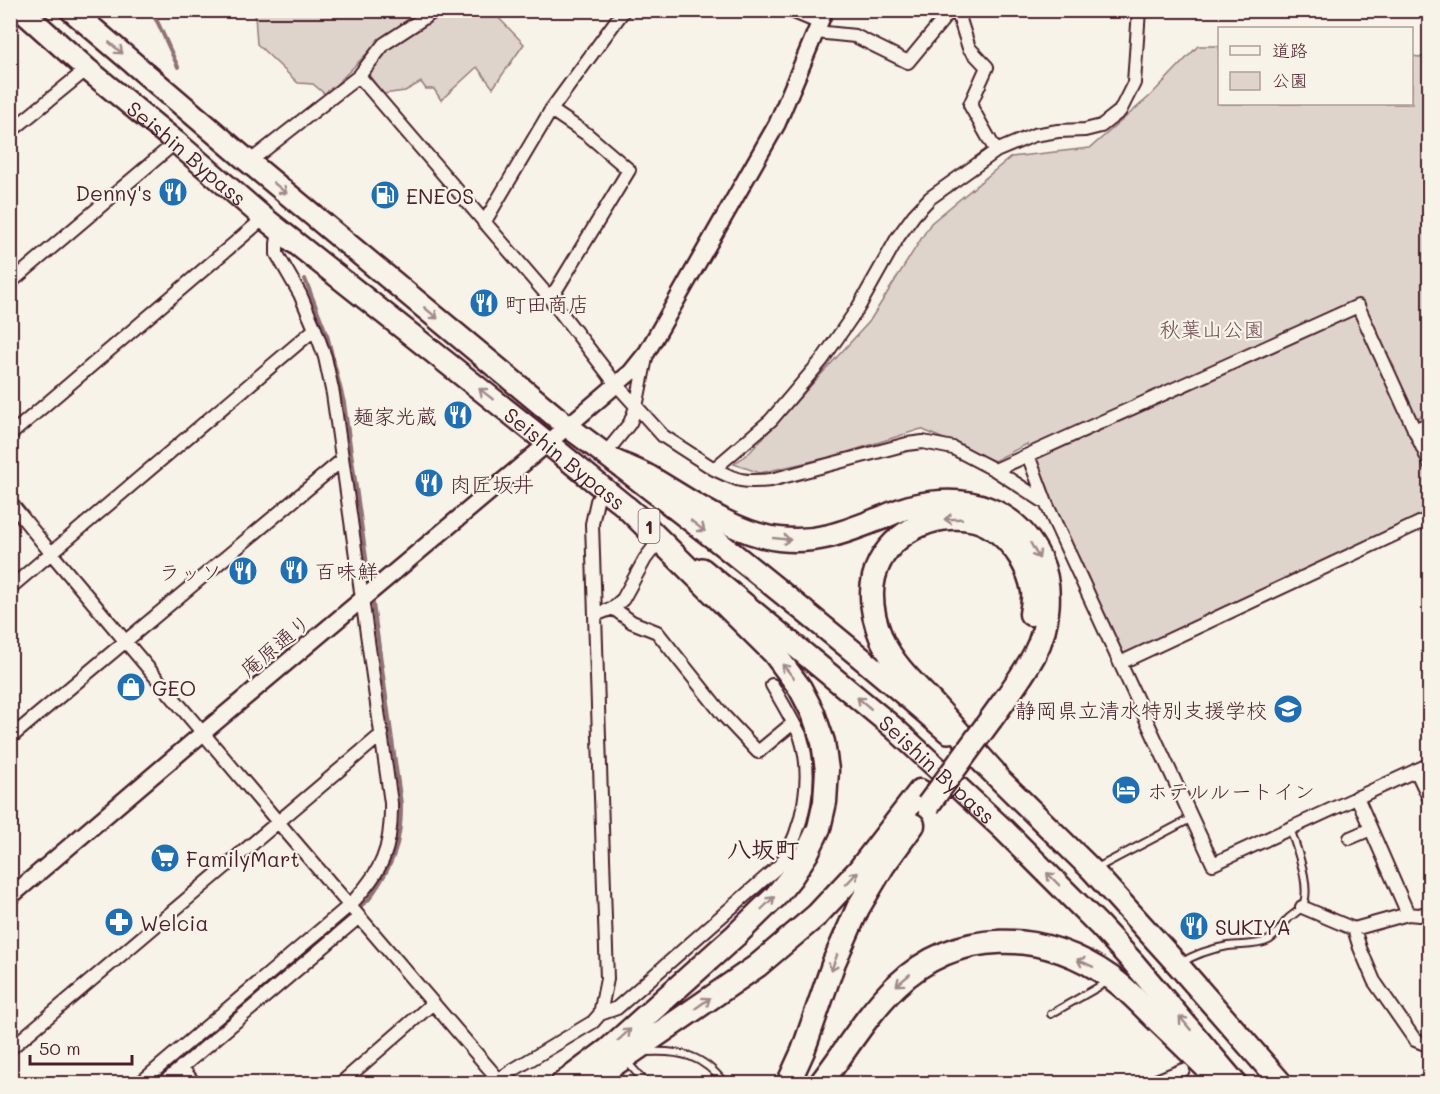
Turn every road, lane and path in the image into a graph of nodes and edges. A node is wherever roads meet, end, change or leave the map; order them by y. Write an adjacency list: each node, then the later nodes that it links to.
1 (21, 10): 10 (highway, Seishin Bypass / 1)
2 (71, 10): 16 (highway, Seishin Bypass / 1, one-way to 16)
3 (436, 10): 11 (street)
4 (624, 10): 12 (street)
5 (789, 10): 9 (street)
6 (951, 10): 9 (street)
7 (957, 10): 15 (street)
8 (1139, 10): 15 (street)
9 (821, 22): 22 (street, 庵原通り)
10 (87, 69): 13 (street); 14 (highway, Seishin Bypass / 1)
11 (359, 76): 16 (street); 17 (street)
12 (551, 110): 17 (street); 20 (street)
13 (10, 132)
14 (176, 142): 18 (highway, Seishin Bypass / 1); 19 (street)
15 (996, 151): 34 (street)
16 (249, 162): 26 (highway, Seishin Bypass / 1, one-way to 26)
17 (484, 223): 20 (street)
18 (271, 224): 21 (street); 28 (street); 29 (highway, Seishin Bypass / 1, one-way to 18)
19 (10, 283)
20 (548, 296): 23 (street)
21 (315, 329): 32 (street); 42 (street)
22 (647, 352): 23 (street, 庵原通り); 24 (street)
23 (616, 384): 24 (street); 26 (street, 庵原通り)
24 (636, 407): 31 (street); 34 (street)
25 (1430, 423): 27 (street)
26 (567, 426): 29 (street, 庵原通り); 31 (highway, Seishin Bypass / 1)
27 (1414, 430): 30 (street); 33 (street)
28 (10, 435)
29 (548, 443): 36 (highway, Seishin Bypass / 1); 44 (street, 庵原通り)
30 (1028, 455): 35 (street); 38 (street)
31 (610, 458): 50 (highway, one-way to 50); 57 (highway, Seishin Bypass / 1, one-way to 57)
32 (342, 460): 44 (street); 47 (street)
33 (1430, 464)
34 (714, 469): 35 (street)
35 (995, 470): 38 (street)
36 (604, 488): 39 (highway, Seishin Bypass / 1); 46 (street)
37 (10, 502): 42 (street)
38 (1046, 503): 48 (street)
39 (627, 508): 41 (highway)
40 (1430, 518): 48 (street)
41 (661, 538): 45 (street); 75 (highway, Seishin Bypass / 1, one-way to 41); 89 (highway, one-way to 41)
42 (51, 554): 43 (street); 47 (street)
43 (10, 588)
44 (365, 598): 52 (street, 庵原通り); 53 (street)
45 (613, 608): 46 (street); 51 (street)
46 (595, 615): 77 (street)
47 (126, 641): 52 (street); 54 (street)
48 (1120, 663): 61 (street)
49 (772, 685): 51 (street)
50 (987, 713): 57 (highway, one-way to 57); 59 (highway)
51 (794, 723): 77 (street)
52 (204, 732): 62 (street); 67 (street, 庵原通り)
53 (382, 734): 62 (street); 68 (street)
54 (10, 738)
55 (1430, 764): 56 (street)
56 (1416, 770): 58 (street); 60 (street)
57 (994, 772): 66 (highway, Seishin Bypass / 1)
58 (1358, 797): 63 (street); 64 (street)
59 (924, 798): 81 (highway, one-way to 59); 93 (highway, one-way to 93)
60 (1430, 800)
61 (1192, 818): 63 (street); 66 (lane)
62 (278, 822): 68 (street); 80 (street)
63 (1290, 828): 69 (lane)
64 (1371, 829): 65 (street); 71 (street)
65 (1350, 838)
66 (1092, 870): 74 (highway, Seishin Bypass / 1)
67 (10, 897)
68 (350, 905): 72 (street); 85 (street)
69 (1302, 907): 73 (street); 74 (lane)
70 (1430, 912): 71 (street)
71 (1408, 914): 73 (street)
72 (359, 917): 76 (street); 82 (street)
73 (1354, 929): 79 (street)
74 (1178, 965): 98 (highway, Seishin Bypass / 1)
75 (1122, 970): 78 (lane); 94 (highway, one-way to 94); 96 (highway); 97 (highway, Seishin Bypass / 1, one-way to 75)
76 (433, 1003): 84 (street); 88 (street)
77 (600, 1014): 84 (street)
78 (1051, 1014)
79 (1430, 1041)
80 (10, 1049)
81 (623, 1059): 90 (highway); 91 (lane); 92 (lane)
82 (181, 1068): 86 (street); 87 (street)
83 (1183, 1070): 95 (street)
84 (496, 1082)
85 (139, 1083)
86 (162, 1083)
87 (195, 1083)
88 (340, 1083)
89 (562, 1083)
90 (593, 1083)
91 (647, 1083)
92 (725, 1083)
93 (788, 1083)
94 (819, 1083)
95 (1149, 1083)
96 (1223, 1083)
97 (1236, 1083)
98 (1282, 1083)

